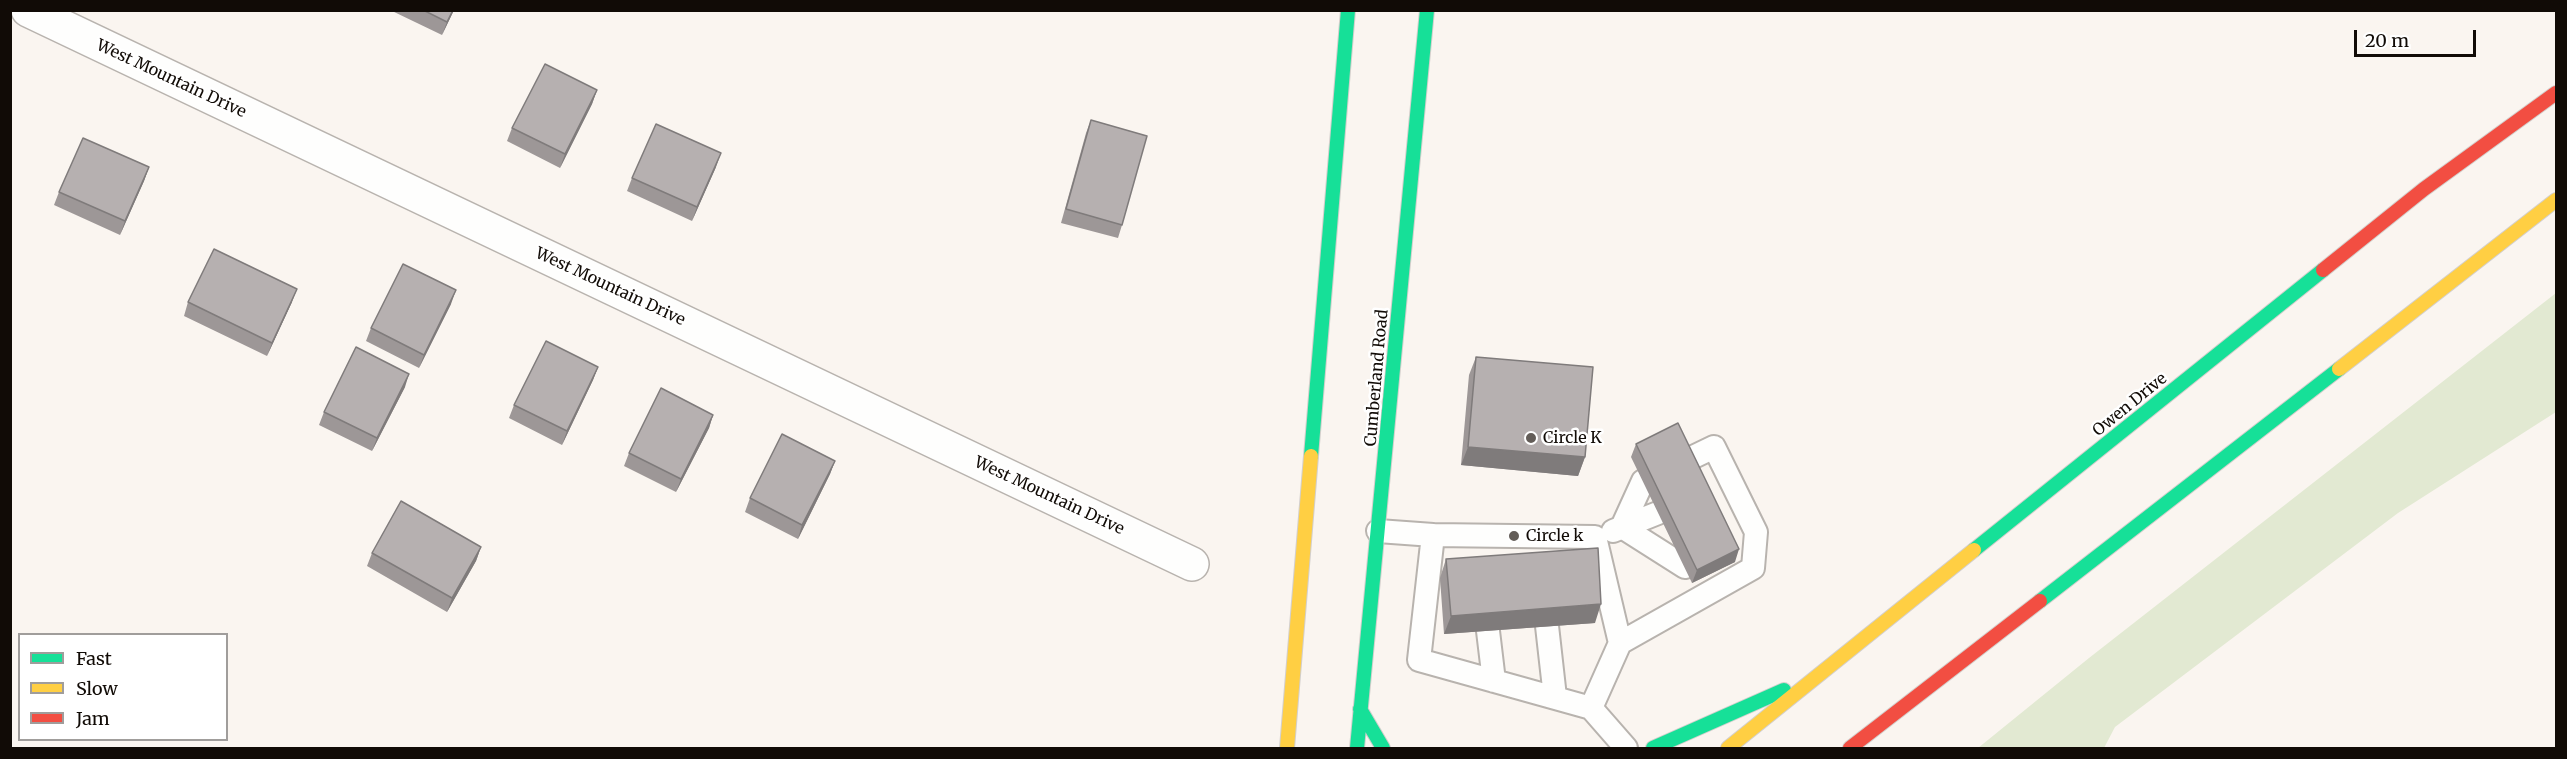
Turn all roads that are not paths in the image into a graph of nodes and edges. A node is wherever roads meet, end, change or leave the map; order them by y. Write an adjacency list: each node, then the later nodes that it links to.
1 (28, 10): 14 (street, West Mountain Drive)
2 (1348, 10): 24 (main road)
3 (1427, 10): 10 (main road, Cumberland Road)
4 (2556, 93): 19 (main road, Owen Drive)
5 (2556, 200): 30 (main road)
6 (1685, 461): 18 (lane)
7 (1643, 481): 9 (lane)
8 (1658, 513): 9 (lane)
9 (1622, 527): 12 (lane); 13 (lane); 15 (lane)
10 (1378, 531): 11 (lane); 23 (main road, Cumberland Road)
11 (1434, 535): 12 (lane); 20 (lane)
12 (1595, 537): 18 (lane)
13 (1672, 541)
14 (1192, 564)
15 (1685, 567)
16 (1547, 626): 21 (lane)
17 (1488, 631): 20 (lane)
18 (1620, 643): 22 (lane)
19 (1829, 669): 28 (main road); 29 (main road, Owen Drive)
20 (1494, 681): 21 (lane)
21 (1555, 698): 22 (lane)
22 (1591, 708): 27 (lane)
23 (1360, 709): 25 (main road, Cumberland Road); 26 (main road)
24 (1287, 748)
25 (1357, 748)
26 (1383, 748)
27 (1626, 748)
28 (1653, 748)
29 (1728, 748)
30 (1850, 748)

